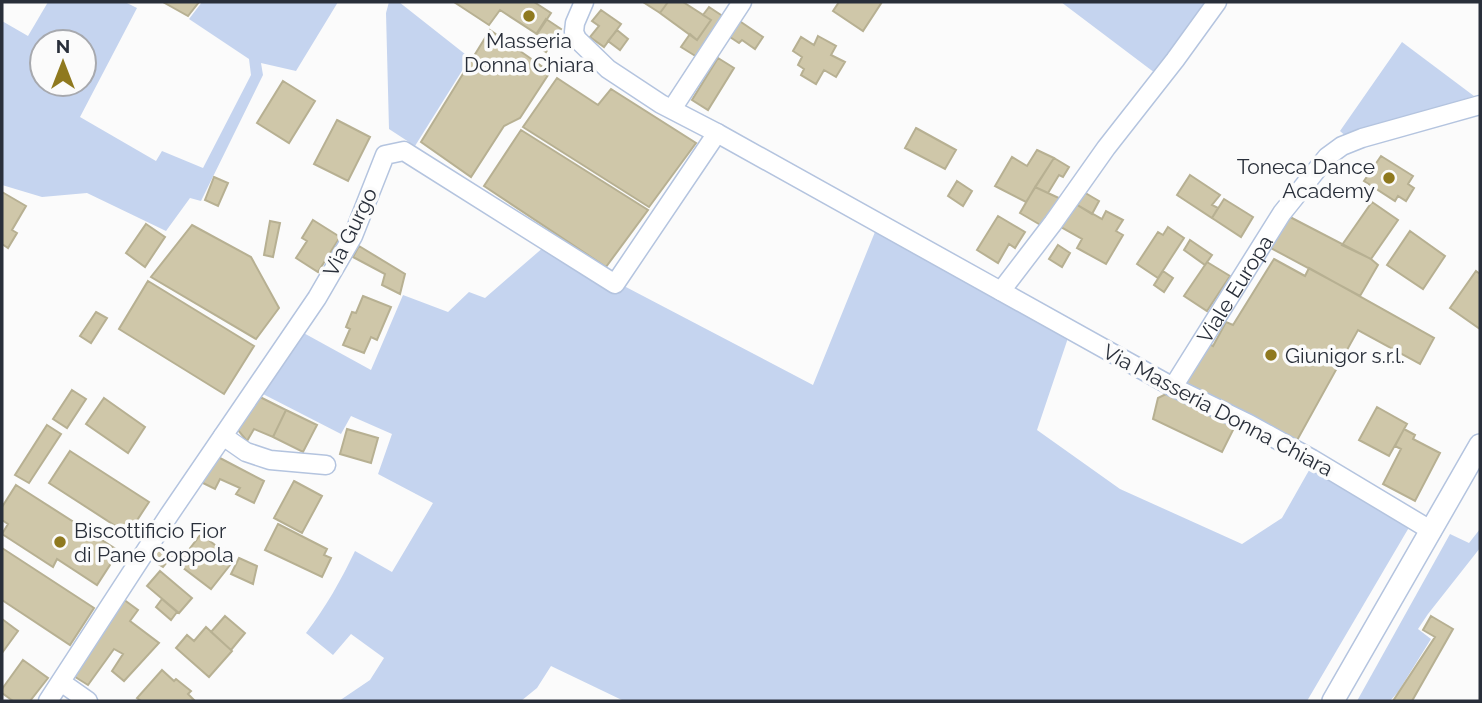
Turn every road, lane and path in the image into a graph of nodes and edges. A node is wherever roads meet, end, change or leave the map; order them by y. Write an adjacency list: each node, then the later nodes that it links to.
1 (584, 2): 5 (street, Via Masseria Donna Chiara)
2 (742, 2): 5 (street)
3 (1217, 2): 7 (street)
4 (1480, 105): 8 (street, Viale Europa)
5 (672, 110): 6 (street, Via Masseria Donna Chiara)
6 (717, 133): 7 (street, Via Masseria Donna Chiara); 9 (street, Via Gurgo)
7 (1001, 291): 8 (street, Via Masseria Donna Chiara)
8 (1173, 387): 12 (street, Via Masseria Donna Chiara)
9 (223, 436): 11 (street); 13 (street, Via Gurgo)
10 (1480, 445): 12 (street)
11 (326, 466)
12 (1432, 531): 16 (street)
13 (61, 682): 14 (street, Via Gurgo); 15 (street)
14 (48, 701)
15 (88, 701)
16 (1333, 701)

